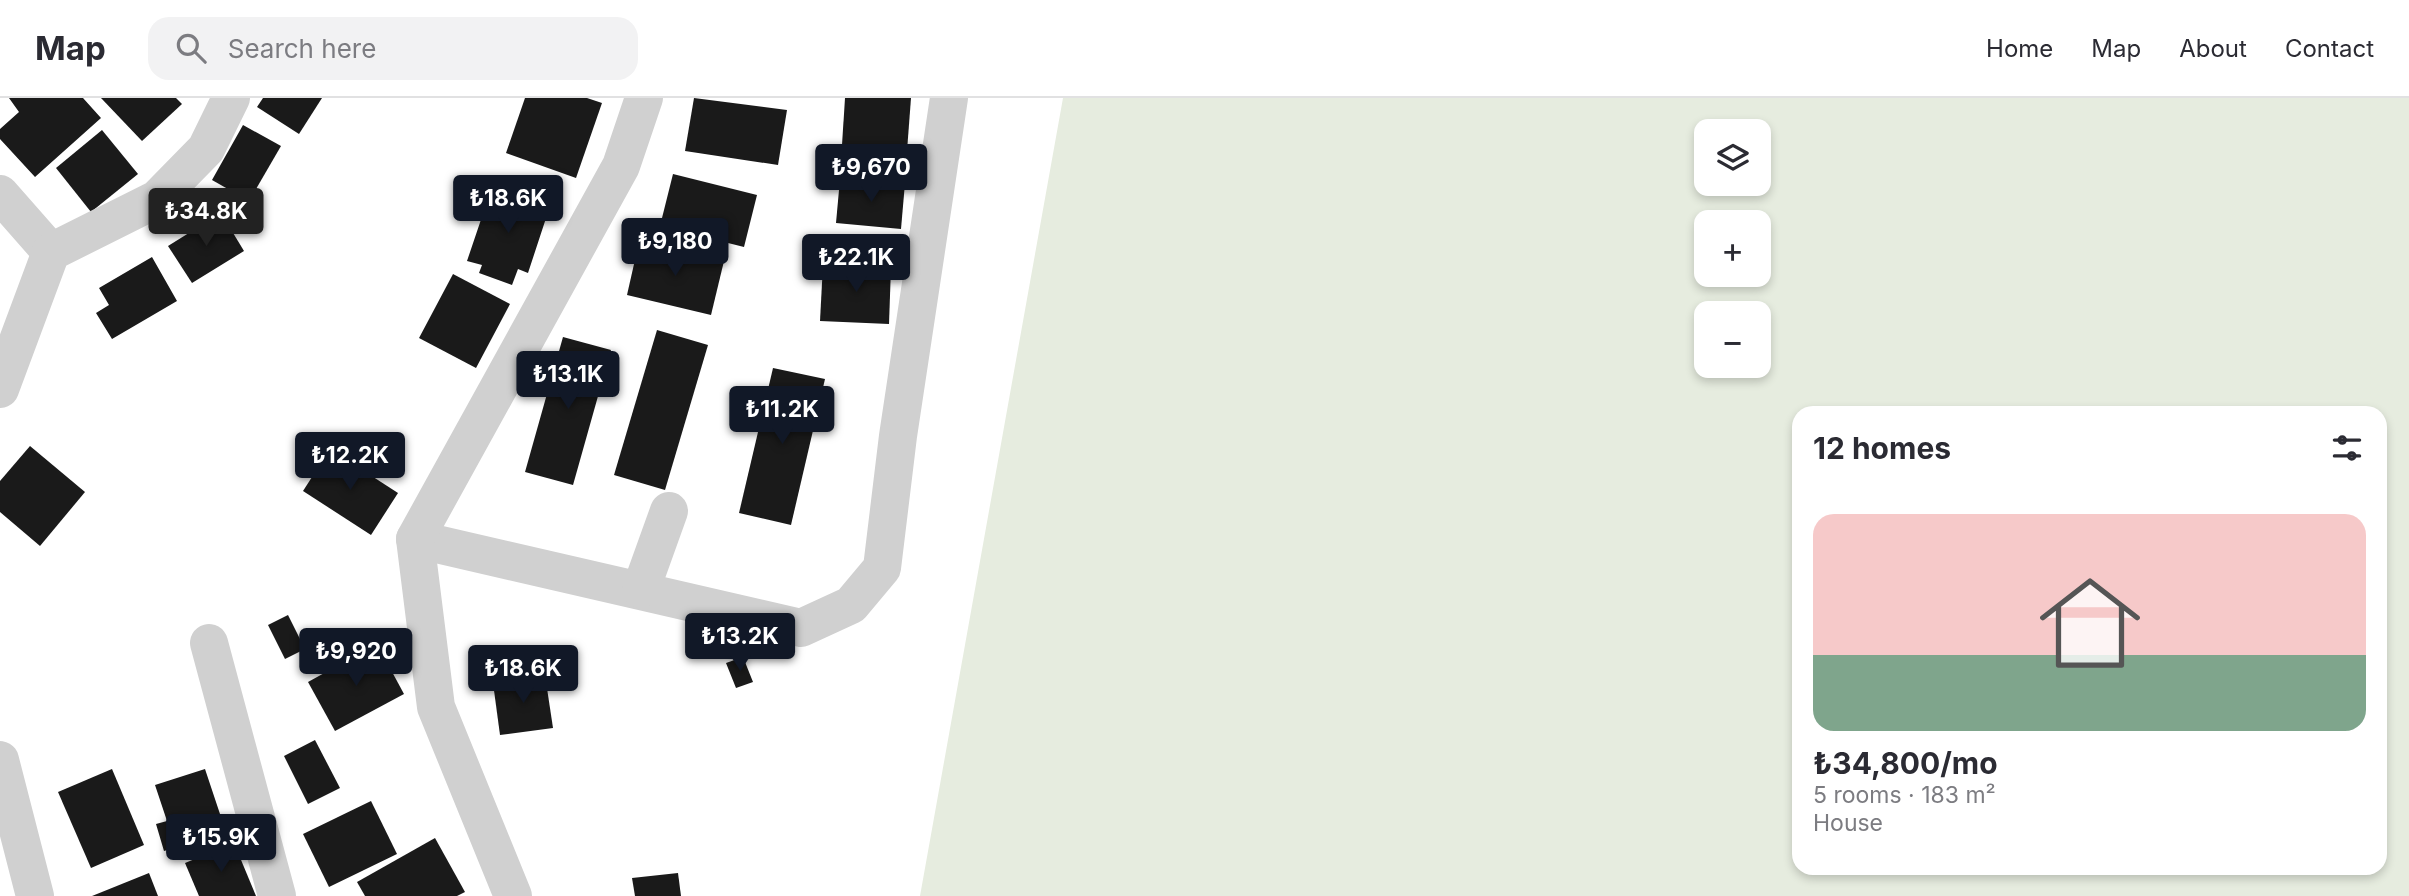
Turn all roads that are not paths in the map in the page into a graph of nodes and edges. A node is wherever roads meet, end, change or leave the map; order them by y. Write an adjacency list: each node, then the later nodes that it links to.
1 (230, 98): 5 (street)
2 (644, 98): 8 (street)
3 (949, 98): 9 (street)
4 (0, 194): 5 (street)
5 (51, 251): 6 (street)
6 (0, 389)
7 (669, 511): 9 (street)
8 (415, 539): 9 (street); 12 (street)
9 (641, 589)
10 (209, 643): 14 (street)
11 (0, 760): 13 (street)
12 (508, 894)
13 (35, 896)
14 (277, 896)

